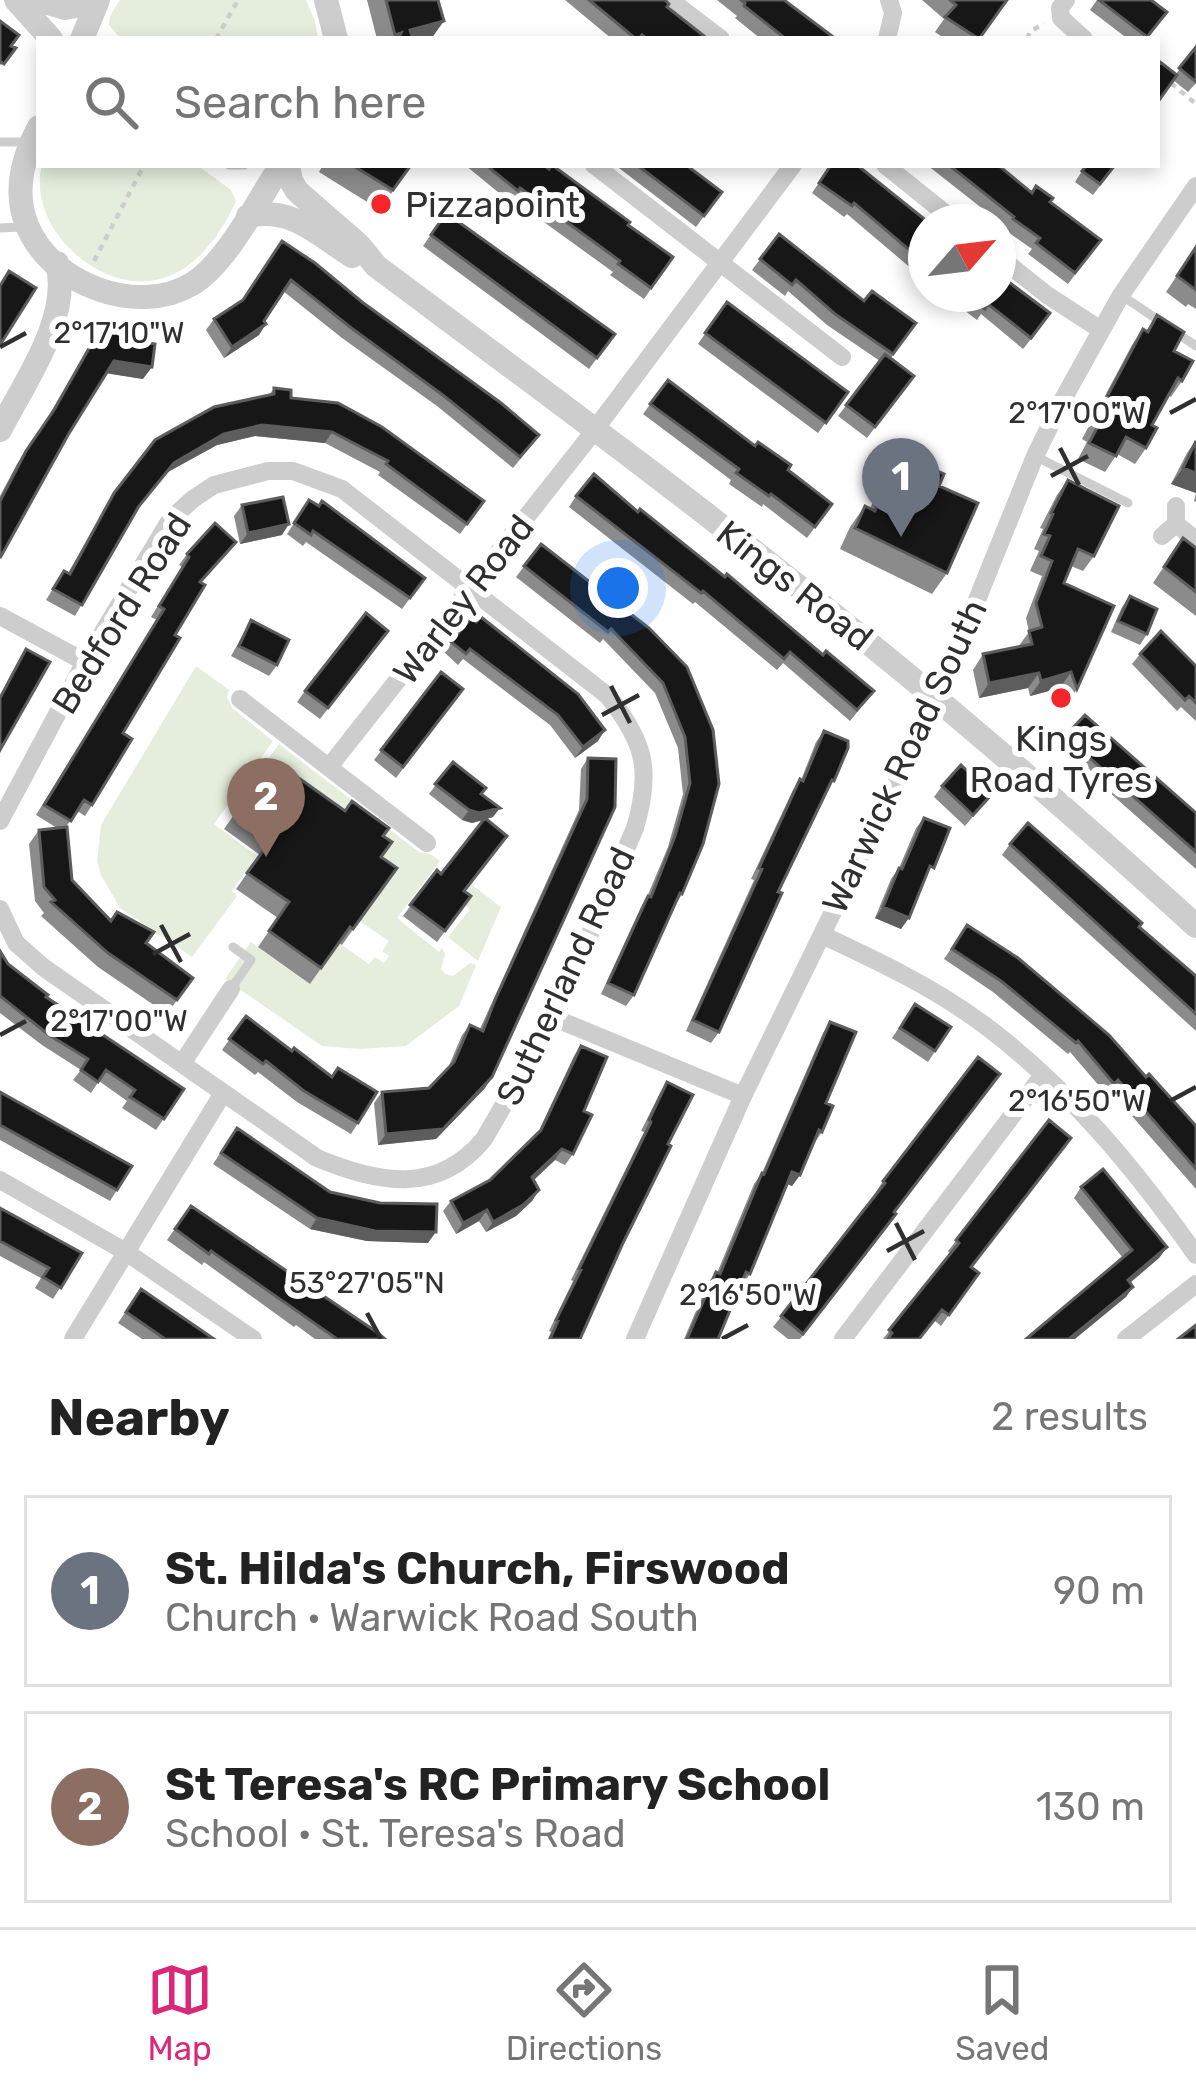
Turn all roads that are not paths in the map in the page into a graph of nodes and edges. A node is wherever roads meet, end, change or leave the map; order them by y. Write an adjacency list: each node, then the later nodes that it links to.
1 (16, 0): 8 (street)
2 (38, 0): 7 (street)
3 (326, 0): 10 (street)
4 (670, 0): 11 (street)
5 (889, 0): 12 (street)
6 (1066, 0): 13 (street)
7 (98, 1): 9 (street)
8 (48, 36)
9 (83, 36)
10 (335, 36)
11 (717, 36)
12 (888, 36)
13 (1081, 36)
14 (35, 134): 15 (lane); 24 (street)
15 (0, 142)
16 (283, 168): 23 (street)
17 (286, 168): 28 (street, Kings Road)
18 (598, 168): 26 (street)
19 (791, 168): 26 (street, Warley Road)
20 (889, 168): 22 (street)
21 (1196, 186): 31 (street, Warwick Road South)
22 (934, 204)
23 (248, 216): 28 (street, Kings Road); 30 (street)
24 (28, 227): 25 (lane); 27 (street)
25 (0, 228)
26 (720, 261): 35 (street); 36 (street, Warley Road)
27 (57, 263): 30 (street); 33 (street)
28 (376, 266): 36 (street, Kings Road)
29 (1016, 270): 32 (street)
30 (112, 295): 33 (street)
31 (1121, 295): 32 (street, Warwick Road South); 34 (lane)
32 (1101, 329): 38 (street, Warwick Road South)
33 (51, 332): 37 (street)
34 (1196, 346)
35 (842, 357)
36 (596, 429): 42 (street, Warley Road); 46 (street, Kings Road)
37 (0, 430)
38 (1035, 457): 39 (lane); 46 (street, Warwick Road South)
39 (1128, 503)
40 (1171, 522): 41 (street)
41 (1196, 539)
42 (472, 589): 44 (street, Bedford Road); 47 (street, Warley Road); 55 (street, Sutherland Road)
43 (0, 616): 44 (street)
44 (85, 662): 48 (street, Bedford Road)
45 (240, 698): 47 (street)
46 (937, 699): 51 (street, Kings Road); 52 (street, Warwick Road South)
47 (329, 767): 49 (street)
48 (0, 821)
49 (427, 843)
50 (0, 909): 56 (street)
51 (1196, 926)
52 (821, 934): 57 (street); 59 (street, Warwick Road South)
53 (233, 947): 54 (lane)
54 (231, 989): 56 (street)
55 (554, 1018): 58 (street, Sutherland Road); 59 (street)
56 (183, 1062): 58 (street)
57 (1043, 1075): 62 (street); 67 (street)
58 (223, 1093): 61 (street)
59 (743, 1096): 66 (street, Warwick Road South)
60 (0, 1180): 61 (street)
61 (126, 1252): 64 (street); 65 (street)
62 (1196, 1255)
63 (1196, 1284): 68 (street)
64 (73, 1339)
65 (253, 1339)
66 (635, 1339)
67 (843, 1339)
68 (1126, 1339)

